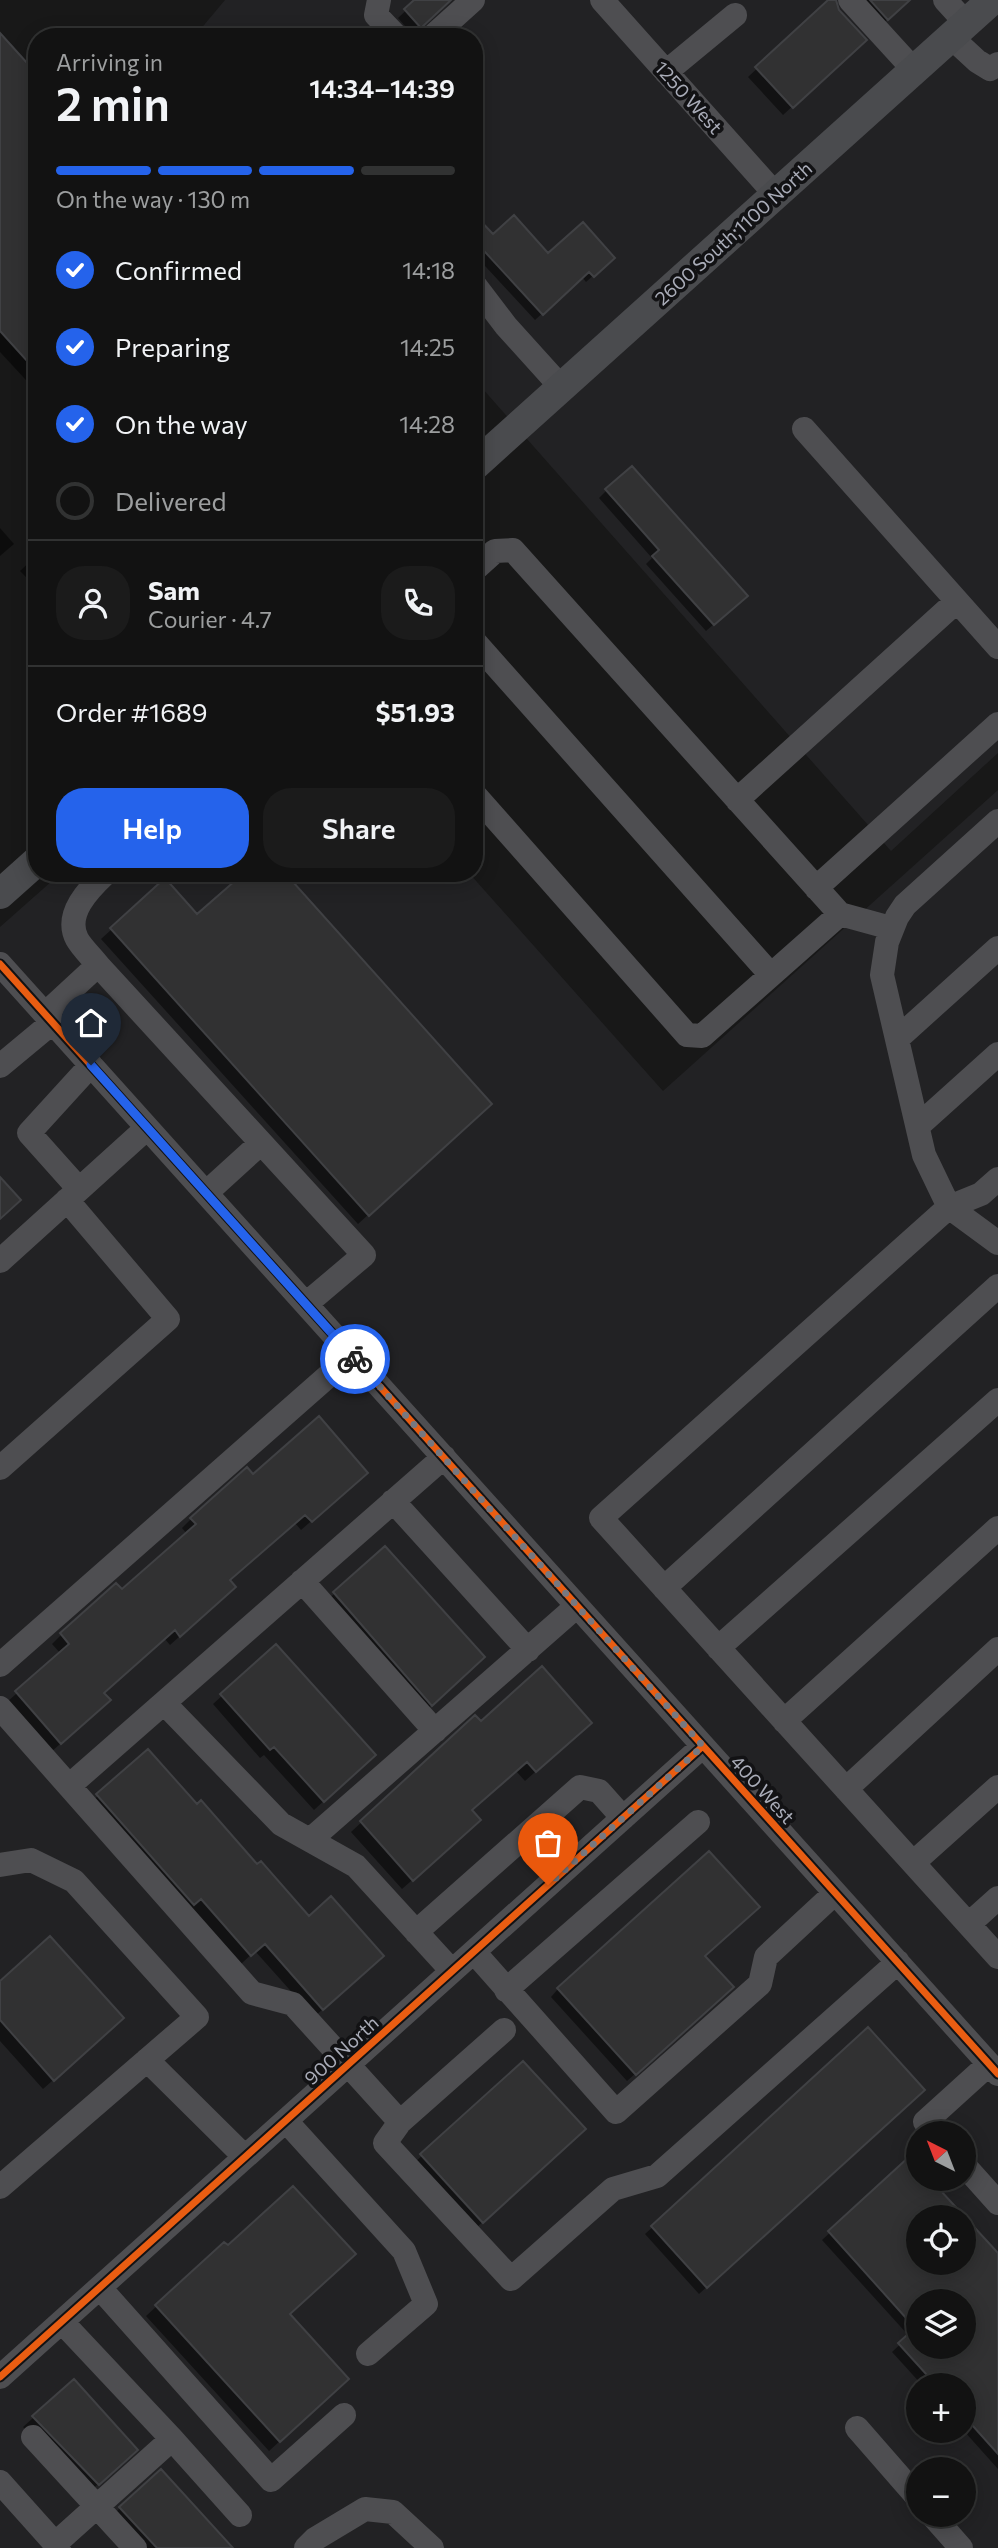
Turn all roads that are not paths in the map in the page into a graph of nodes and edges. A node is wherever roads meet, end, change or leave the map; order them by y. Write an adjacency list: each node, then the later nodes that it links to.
1 (379, 0): 8 (street)
2 (473, 0): 9 (street)
3 (602, 0): 13 (street, 1250 West)
4 (850, 0): 12 (street)
5 (945, 0): 10 (street)
6 (992, 0): 10 (main road, 2600 South;1100 North)
7 (735, 15): 13 (street)
8 (388, 28)
9 (442, 28)
10 (958, 30): 11 (street); 12 (main road, 2600 South;1100 North)
11 (998, 64)
12 (914, 70): 14 (main road, 2600 South;1100 North)
13 (666, 72): 14 (street, 1250 West)
14 (776, 195): 16 (main road, 2600 South;1100 North)
15 (483, 296): 16 (street)
16 (562, 388): 18 (main road, 2600 South;1100 North)
17 (804, 429): 20 (street)
18 (483, 458)
19 (483, 562): 24 (street)
20 (957, 601): 21 (street); 24 (street)
21 (998, 647)
22 (483, 651): 36 (street)
23 (998, 723): 29 (street)
24 (737, 800): 29 (street)
25 (483, 804): 36 (street)
26 (998, 821): 32 (street)
27 (28, 869): 30 (main road)
28 (96, 882): 35 (street)
29 (816, 888): 31 (street)
30 (0, 894)
31 (840, 914): 32 (street); 36 (street)
32 (891, 928): 38 (street)
33 (998, 948): 38 (street)
34 (0, 964): 37 (street, 400 West)
35 (98, 965): 37 (street); 44 (street)
36 (771, 975)
37 (49, 1018): 40 (street, 400 West); 41 (street)
38 (897, 1039): 42 (street)
39 (998, 1054): 42 (street)
40 (91, 1065): 43 (street, 400 West); 47 (street)
41 (0, 1066)
42 (918, 1126): 48 (street)
43 (147, 1128): 46 (street, 400 West); 47 (street)
44 (261, 1143): 46 (street); 52 (street)
45 (998, 1179): 48 (street)
46 (206, 1193): 52 (street, 400 West)
47 (73, 1194): 50 (street); 56 (street)
48 (949, 1207): 49 (street); 60 (street)
49 (998, 1243)
50 (0, 1261)
51 (998, 1286): 60 (street)
52 (306, 1304): 53 (street, 400 West)
53 (352, 1355): 55 (street, 400 West); 65 (street)
54 (998, 1400): 62 (street)
55 (443, 1457): 57 (street); 61 (street, 400 West)
56 (0, 1468)
57 (393, 1501): 59 (street); 64 (street)
58 (998, 1528): 68 (street)
59 (302, 1581): 66 (street); 69 (street)
60 (664, 1588): 62 (street)
61 (577, 1606): 64 (street); 70 (street, 400 West)
62 (718, 1648): 68 (street)
63 (998, 1649): 73 (street)
64 (528, 1650): 69 (street)
65 (0, 1665)
66 (164, 1703): 71 (street); 76 (street)
67 (0, 1708): 71 (street)
68 (784, 1720): 73 (street)
69 (435, 1731): 76 (street)
70 (703, 1746): 74 (street, 900 North); 79 (street, 400 West)
71 (69, 1787): 90 (street)
72 (998, 1787): 77 (street)
73 (846, 1789): 77 (street)
74 (623, 1818): 82 (street); 83 (street, 900 North)
75 (698, 1822): 87 (street)
76 (310, 1840): 82 (street)
77 (913, 1863): 81 (street)
78 (0, 1866): 89 (street)
79 (835, 1893): 85 (street, 400 West); 87 (street)
80 (998, 1898): 81 (street)
81 (969, 1924): 84 (street)
82 (416, 1932): 86 (street)
83 (474, 1952): 86 (street, 900 North); 87 (street)
84 (998, 1957)
85 (898, 1962): 91 (street, 400 West); 94 (street)
86 (452, 1971): 90 (street, 900 North)
87 (506, 1990)
88 (504, 2030): 94 (street)
89 (147, 2060): 95 (street); 97 (street)
90 (348, 2065): 92 (street, 900 North); 94 (street)
91 (994, 2069): 93 (street)
92 (286, 2121): 95 (street, 900 North); 101 (street)
93 (926, 2121)
94 (400, 2122)
95 (245, 2157): 99 (street, 900 North)
96 (976, 2178): 98 (street)
97 (0, 2188)
98 (998, 2203)
99 (100, 2288): 100 (street, 900 North); 103 (street)
100 (62, 2322): 102 (street, 900 North); 106 (street)
101 (368, 2354)
102 (0, 2377)
103 (344, 2415)
104 (858, 2428): 108 (street)
105 (33, 2438): 109 (street)
106 (172, 2439): 109 (street); 110 (street)
107 (0, 2482): 112 (street)
108 (906, 2484)
109 (97, 2506): 112 (street); 113 (street)
110 (240, 2515)
111 (943, 2527): 116 (street)
112 (57, 2546)
113 (135, 2548)
114 (306, 2548): 115 (street)
115 (432, 2548)
116 (961, 2548)

